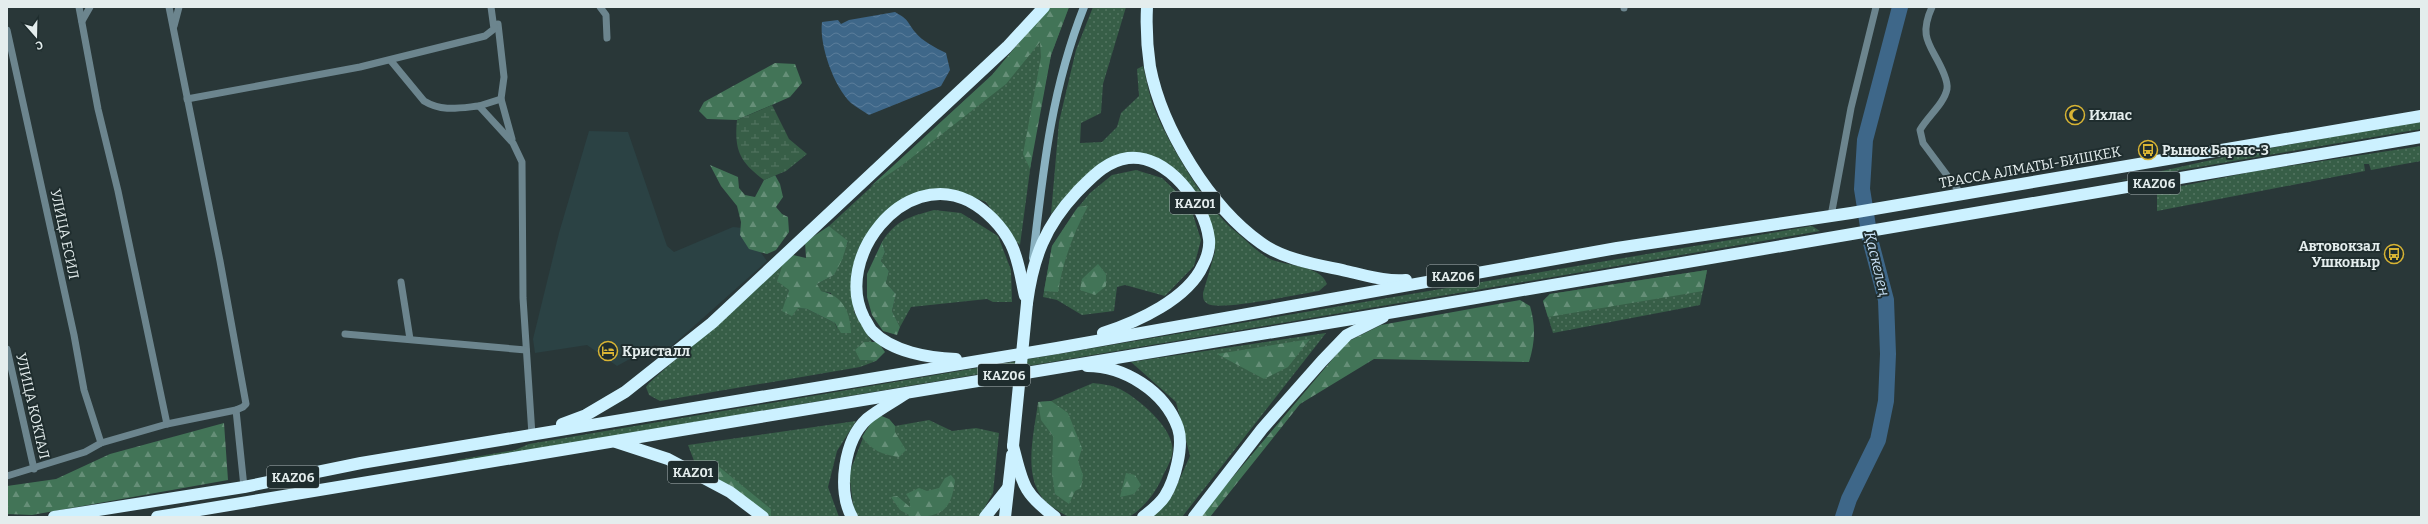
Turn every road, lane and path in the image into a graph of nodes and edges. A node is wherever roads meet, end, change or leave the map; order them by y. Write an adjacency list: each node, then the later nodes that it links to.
1 (79, 7): 13 (street)
2 (90, 7): 13 (street)
3 (169, 7): 14 (street)
4 (179, 7): 14 (street)
5 (491, 7): 12 (street)
6 (600, 7): 18 (street)
7 (1044, 7): 45 (highway)
8 (1084, 7): 30 (main road)
9 (1147, 7): 31 (highway)
10 (1876, 7): 29 (street)
11 (1932, 7): 27 (street)
12 (494, 17): 16 (street); 17 (street)
13 (82, 23): 44 (street)
14 (173, 28): 20 (street)
15 (7, 30): 47 (street, УЛИЦА ЕСИЛ)
16 (498, 35): 17 (street); 21 (street)
17 (486, 36): 19 (street)
18 (607, 38)
19 (391, 60): 20 (street); 22 (street)
20 (187, 99): 43 (street)
21 (501, 99): 22 (street); 25 (street)
22 (479, 106): 25 (street)
23 (2421, 116): 26 (highway, ТРАССА АЛМАТЫ-БИШКЕК / KАZ06)
24 (2421, 137): 28 (highway, KАZ06)
25 (513, 143): 39 (street)
26 (2023, 184): 27 (highway, ТРАССА АЛМАТЫ-БИШКЕК / KАZ06); 28 (highway)
27 (1961, 194): 29 (highway, ТРАССА АЛМАТЫ-БИШКЕК / KАZ06)
28 (2027, 204): 34 (highway, KАZ06)
29 (1831, 216): 31 (highway, KАZ06)
30 (1032, 269): 33 (highway, KАZ01); 37 (highway, KАZ01)
31 (1449, 277): 37 (highway, KАZ06)
32 (401, 282): 36 (street)
33 (1027, 303): 40 (highway); 48 (highway, KАZ01, bridge)
34 (1394, 312): 41 (highway, KАZ06); 63 (highway)
35 (345, 334): 36 (street)
36 (410, 339): 39 (street)
37 (1057, 348): 40 (highway, KАZ06)
38 (7, 349): 50 (street, УЛИЦА КОКТАЛ)
39 (526, 350): 45 (street)
40 (982, 360): 45 (highway, KАZ06)
41 (1058, 366): 42 (highway, KАZ06); 62 (highway)
42 (910, 390): 46 (highway, KАZ06); 58 (highway)
43 (236, 410): 44 (street); 53 (street)
44 (167, 424): 47 (street)
45 (532, 435): 49 (highway, KАZ06)
46 (616, 442): 51 (highway, KАZ06); 57 (highway, KАZ01)
47 (101, 443): 50 (street)
48 (1014, 446): 54 (highway, KАZ01); 61 (highway)
49 (438, 450): 51 (highway); 53 (highway, KАZ06)
50 (34, 469): 52 (street)
51 (439, 470): 56 (highway, KАZ06)
52 (7, 476)
53 (244, 487): 55 (highway, KАZ06)
54 (1009, 487): 59 (highway); 60 (highway, KАZ01)
55 (54, 517)
56 (157, 517)
57 (763, 517)
58 (852, 517)
59 (985, 517)
60 (1005, 517)
61 (1055, 517)
62 (1143, 517)
63 (1194, 517)

